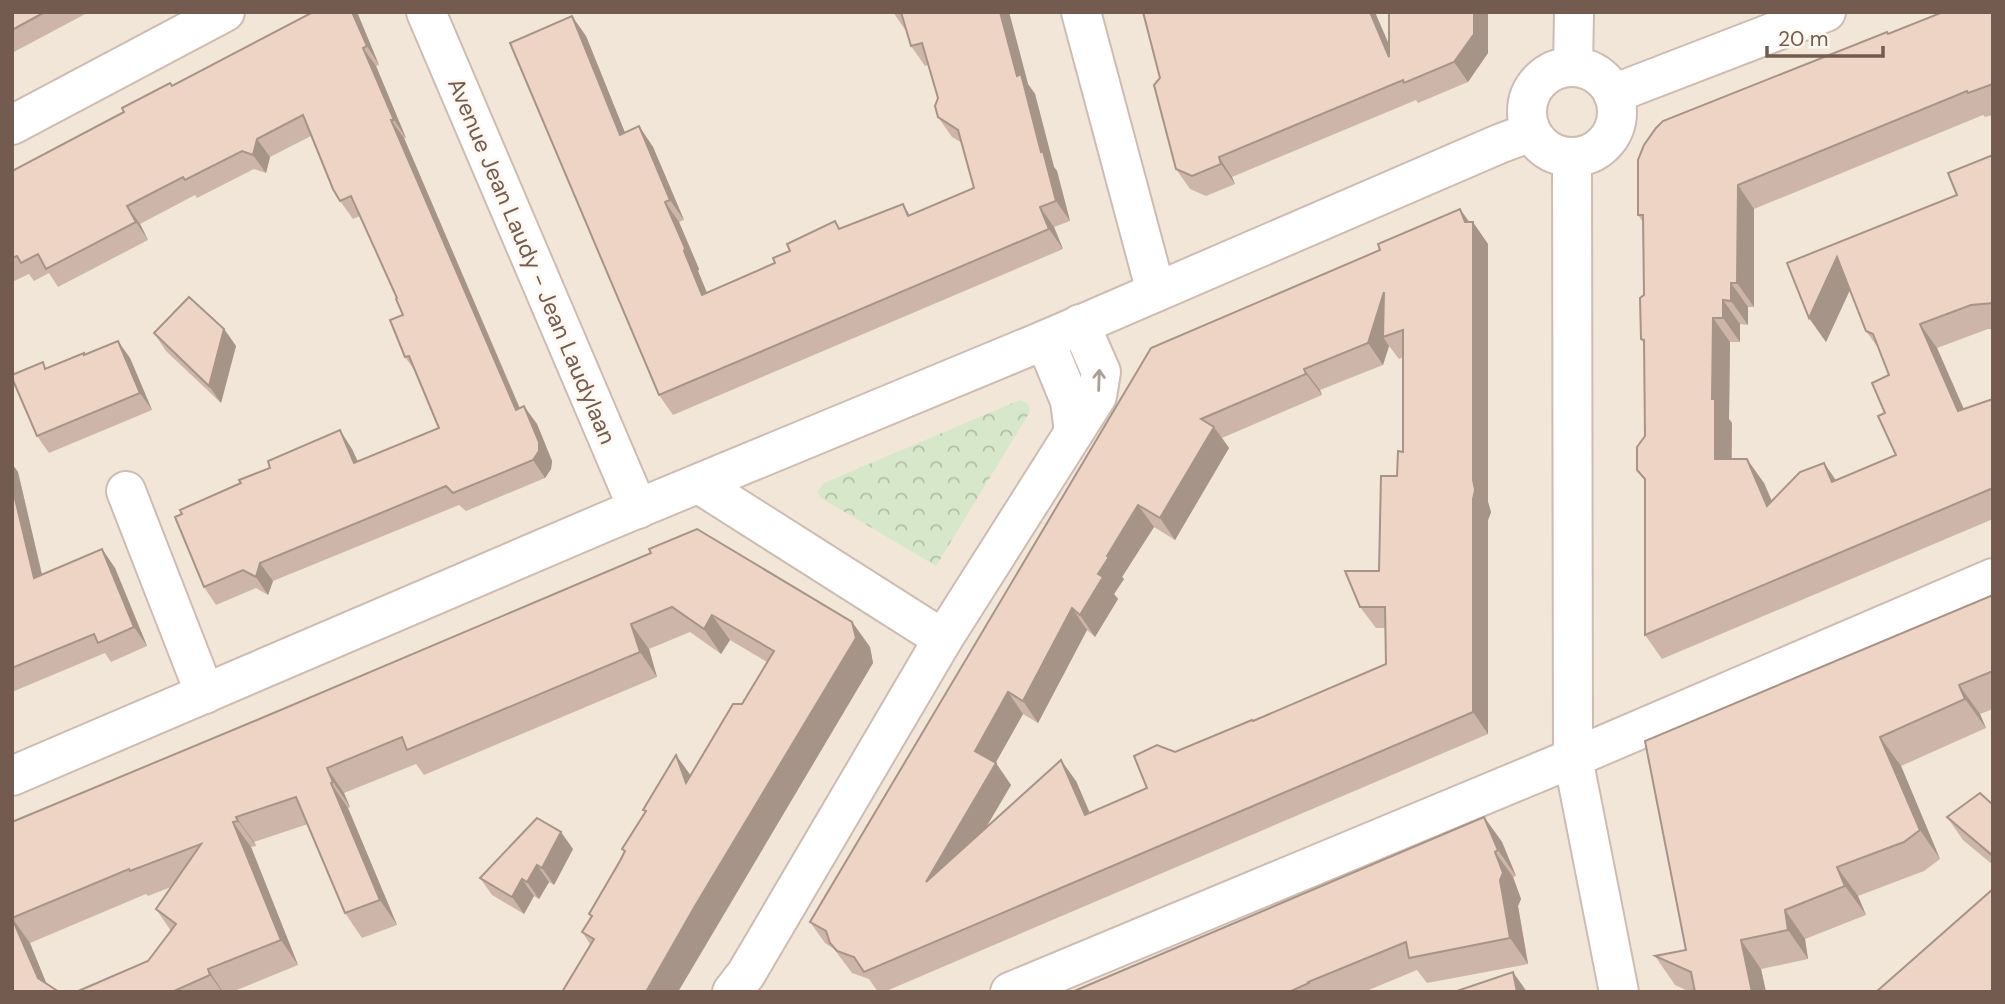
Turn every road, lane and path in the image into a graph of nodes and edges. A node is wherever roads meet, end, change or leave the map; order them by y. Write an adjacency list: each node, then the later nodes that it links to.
1 (225, 12): 8 (street)
2 (426, 12): 17 (street, Avenue Jean Laudy - Jean Laudylaan)
3 (1081, 12): 11 (street)
4 (1574, 12): 6 (street)
5 (1826, 12): 7 (street)
6 (1573, 67): 7 (street); 9 (street)
7 (1613, 94): 10 (street)
8 (12, 125)
9 (1531, 132): 10 (street); 11 (street)
10 (1572, 158): 21 (street)
11 (1156, 292): 12 (street)
12 (1080, 324): 13 (street); 14 (street, one-way to 12)
13 (1045, 340): 14 (street); 15 (street)
14 (1074, 432): 19 (street)
15 (699, 484): 17 (street); 19 (street)
16 (126, 491): 20 (street)
17 (638, 509): 20 (street)
18 (1993, 578): 21 (street)
19 (943, 639): 23 (street)
20 (205, 694): 22 (street)
21 (1573, 758): 24 (street); 25 (street)
22 (12, 776)
23 (740, 986)
24 (1010, 992)
25 (1619, 992)

